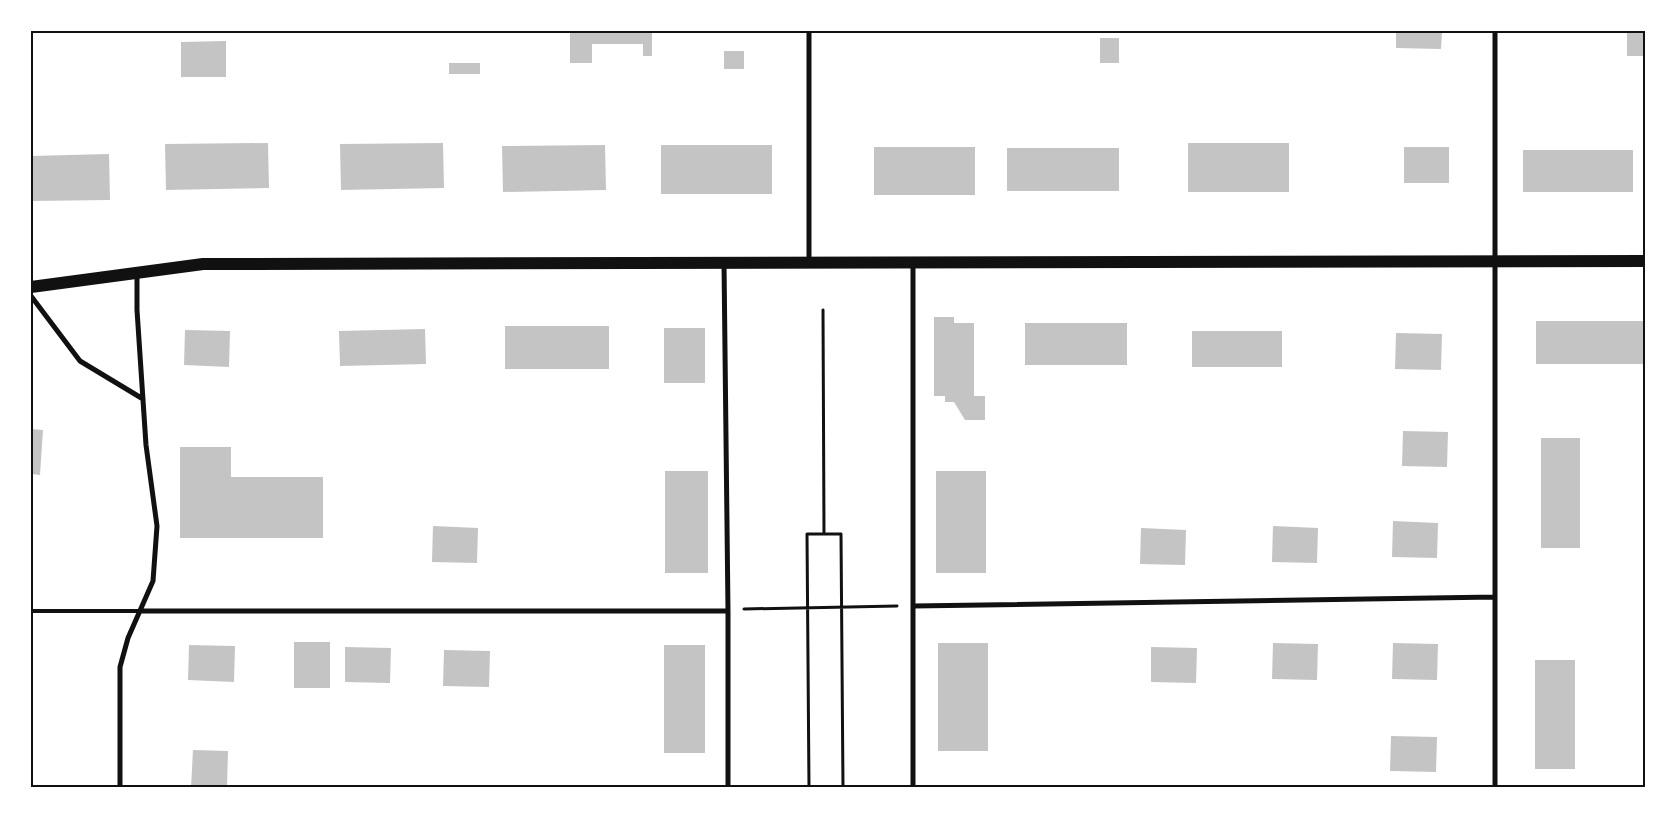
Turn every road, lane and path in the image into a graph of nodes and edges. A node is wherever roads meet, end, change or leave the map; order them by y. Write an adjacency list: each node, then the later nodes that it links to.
1 (809, 31): 5 (street)
2 (1495, 31): 4 (street)
3 (1645, 260): 4 (main road)
4 (1495, 261): 6 (main road); 14 (street)
5 (809, 262): 6 (main road); 7 (main road)
6 (912, 262): 15 (street)
7 (724, 263): 8 (main road); 20 (street)
8 (137, 273): 9 (main road); 12 (street)
9 (31, 287)
10 (31, 296): 12 (street)
11 (823, 310): 13 (path)
12 (143, 399): 19 (street)
13 (824, 534): 16 (path); 17 (path)
14 (1495, 596): 15 (street); 26 (street)
15 (913, 606): 16 (path); 25 (street)
16 (842, 607): 17 (path); 24 (path)
17 (808, 608): 20 (path); 23 (path)
18 (31, 610): 19 (lane)
19 (141, 611): 20 (street); 21 (street)
20 (728, 611): 22 (street)
21 (120, 788)
22 (728, 788)
23 (809, 788)
24 (843, 788)
25 (913, 788)
26 (1495, 788)

